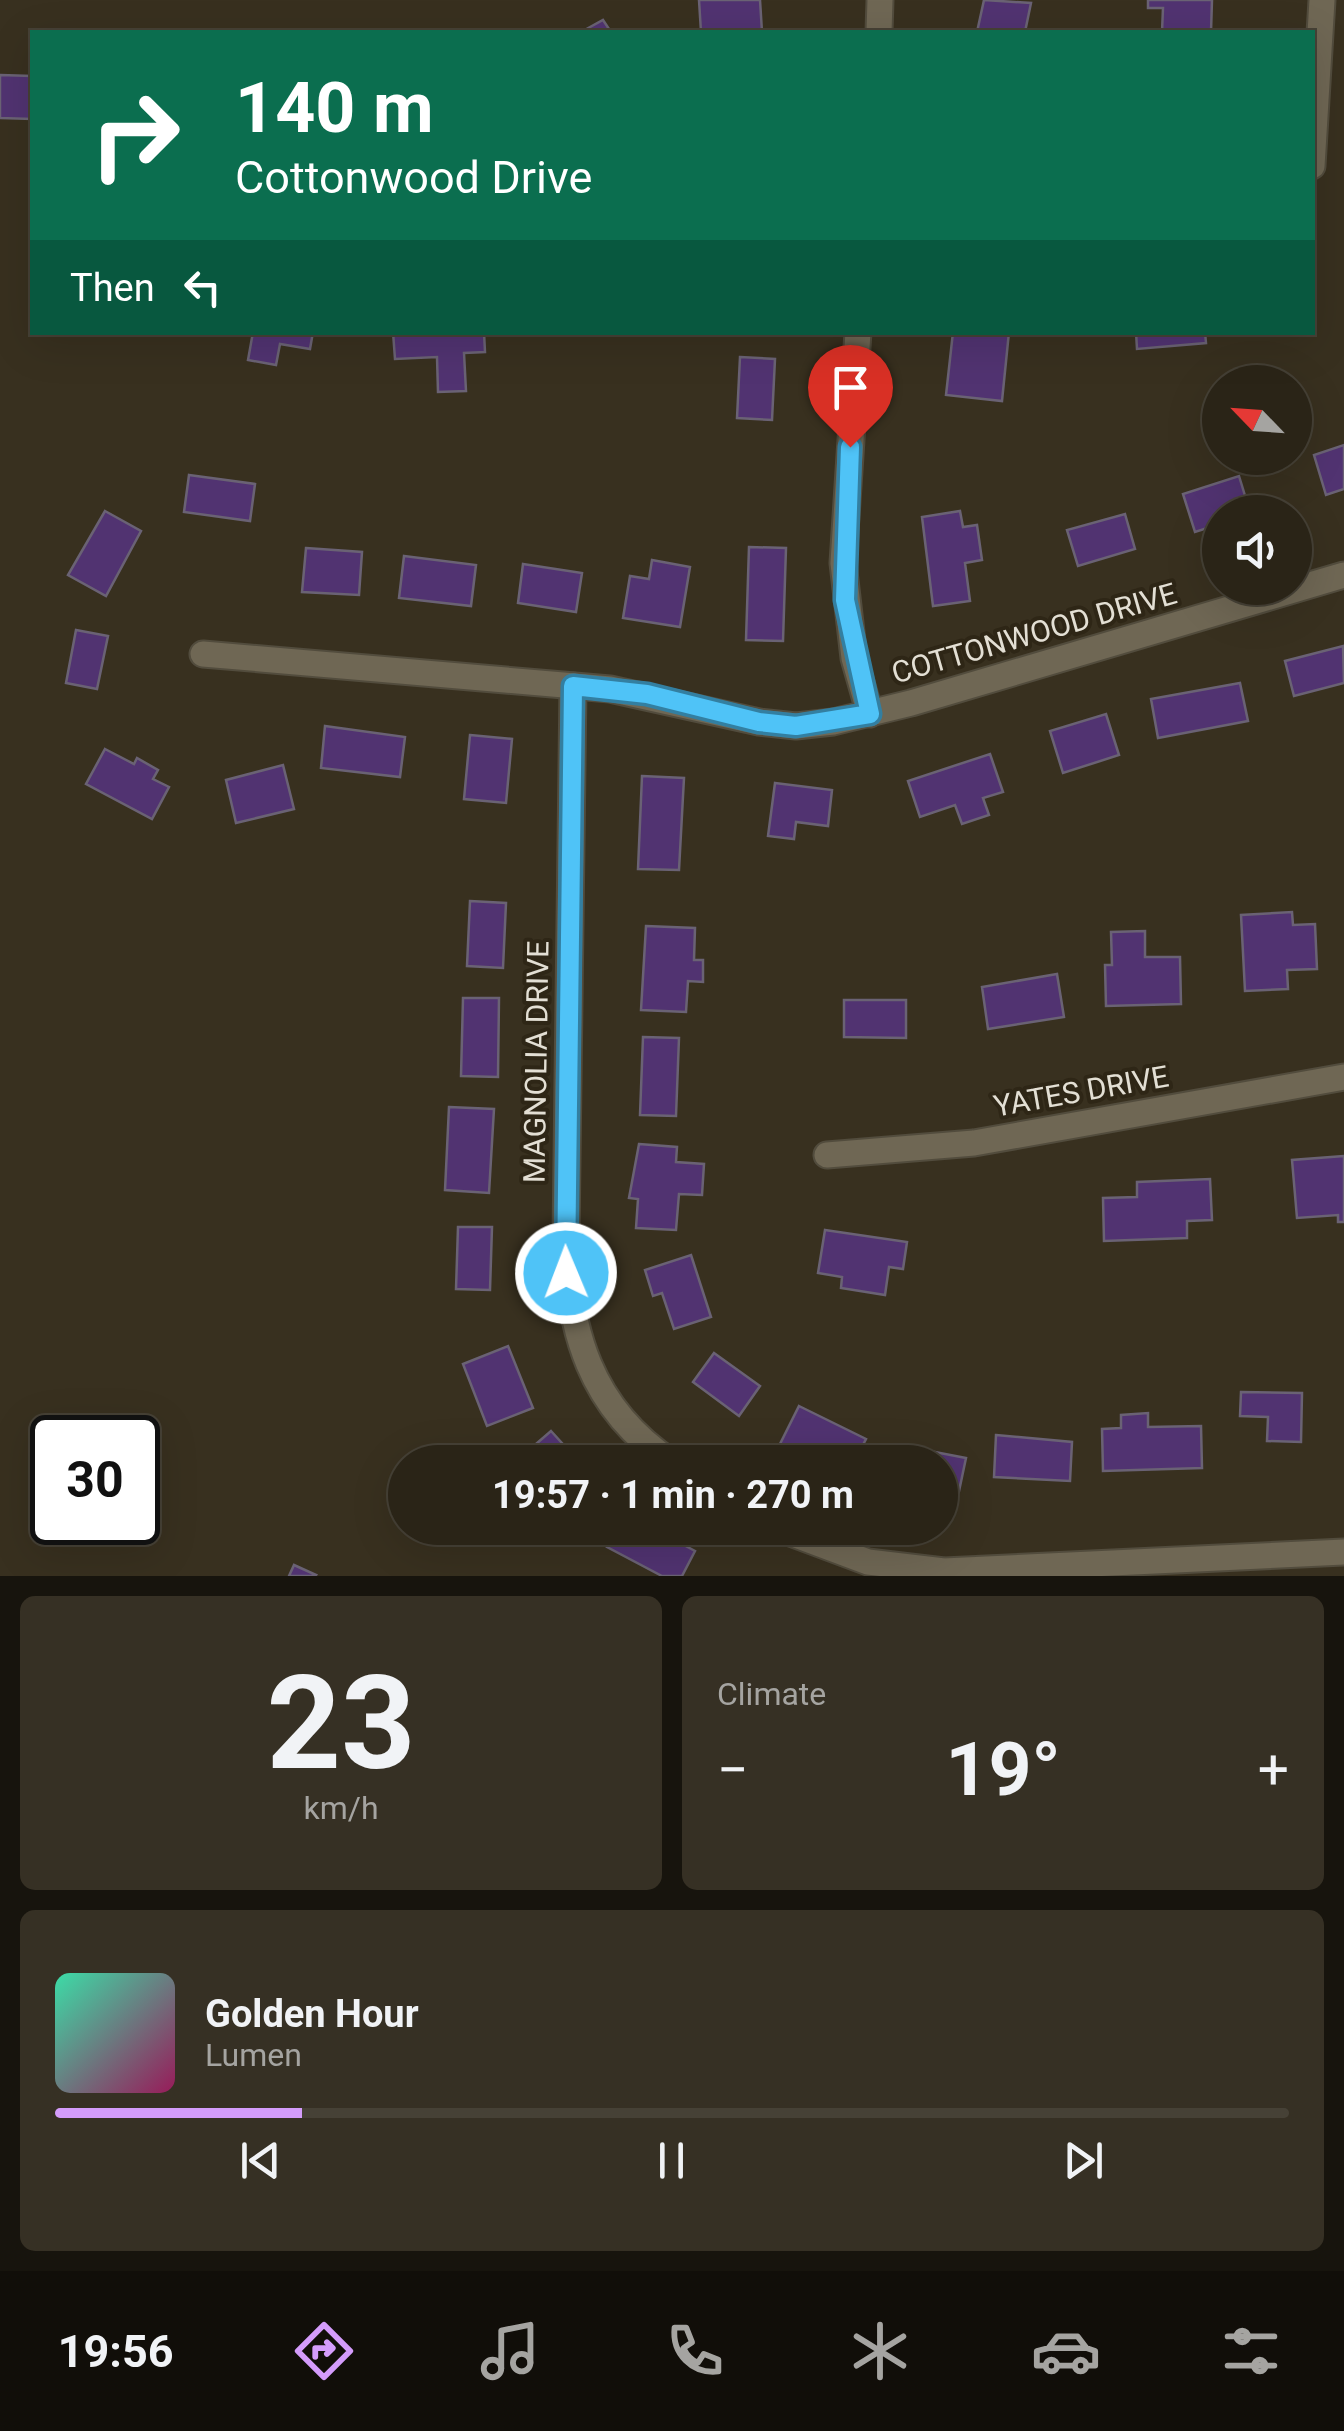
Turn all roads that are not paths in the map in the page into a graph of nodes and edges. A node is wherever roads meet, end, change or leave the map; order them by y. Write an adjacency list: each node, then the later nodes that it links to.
1 (880, 0): 3 (street)
2 (1322, 0): 4 (street)
3 (879, 30)
4 (1315, 116)
5 (858, 335): 9 (street)
6 (1344, 575): 9 (street, COTTONWOOD DRIVE)
7 (203, 654): 8 (street, COTTONWOOD DRIVE)
8 (573, 686): 9 (street, COTTONWOOD DRIVE); 12 (street, MAGNOLIA DRIVE)
9 (870, 714)
10 (1344, 1077): 11 (street, YATES DRIVE)
11 (827, 1155)
12 (652, 1445)
13 (816, 1545): 15 (street)
14 (1344, 1552): 15 (street)
15 (1126, 1570)

